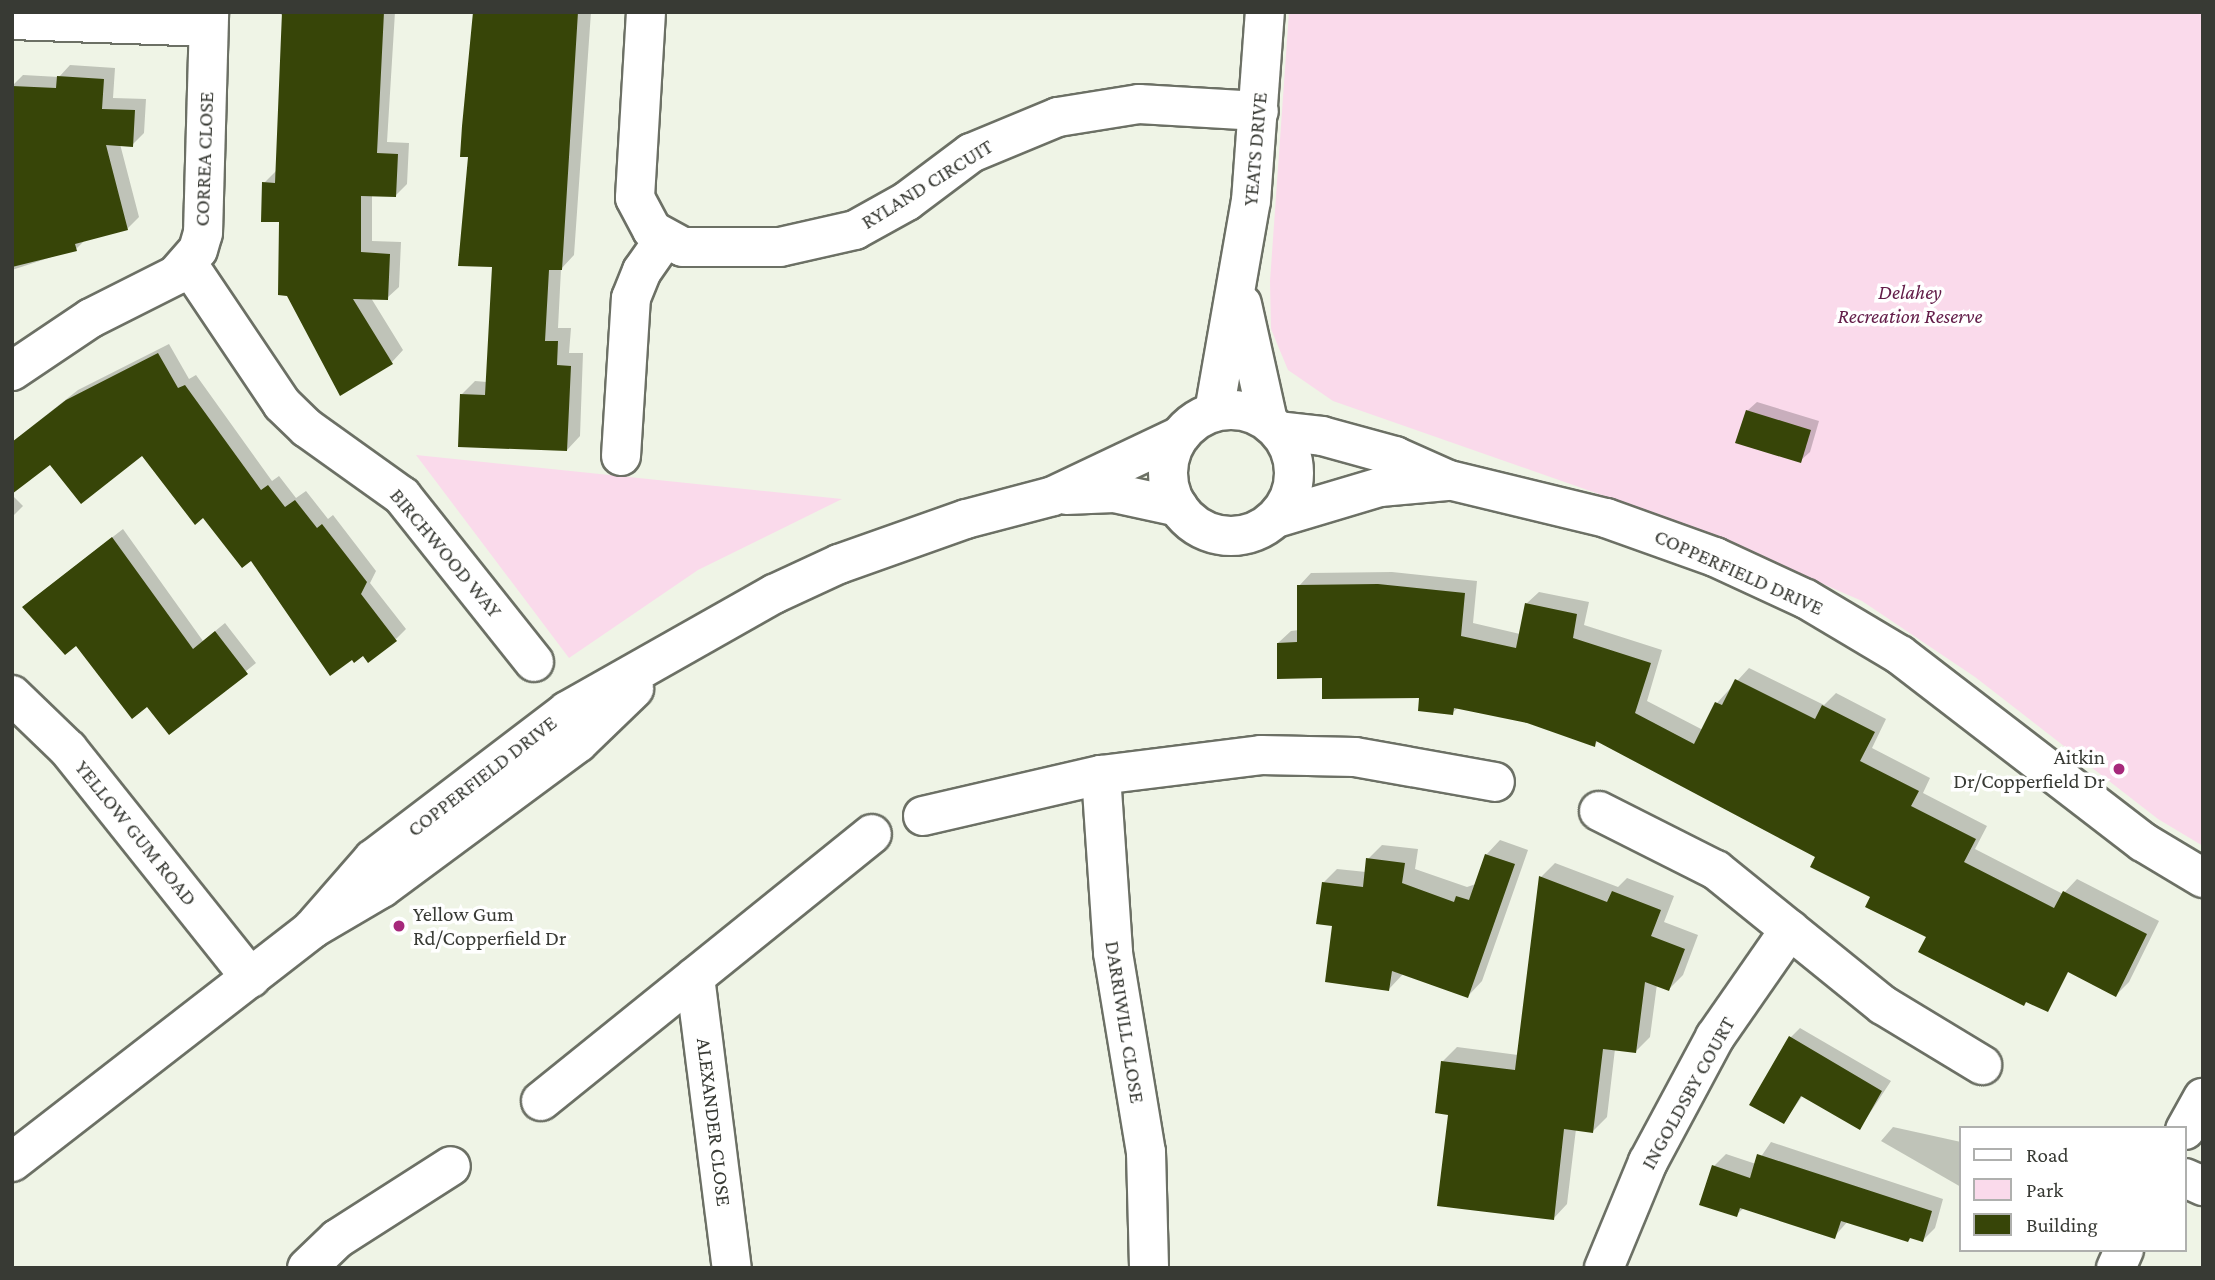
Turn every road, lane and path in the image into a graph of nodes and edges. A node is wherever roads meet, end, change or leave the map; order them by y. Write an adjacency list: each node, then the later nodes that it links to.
1 (646, 12): 6 (street)
2 (1265, 12): 5 (street, YEATS DRIVE)
3 (12, 20): 4 (street)
4 (209, 20): 7 (street, CORREA CLOSE)
5 (1259, 111): 6 (street, RYLAND CIRCUIT); 8 (street, YEATS DRIVE)
6 (664, 240): 13 (street)
7 (188, 264): 9 (street); 18 (street, BIRCHWOOD WAY)
8 (1239, 286): 10 (street, YEATS DRIVE); 11 (street, YEATS DRIVE)
9 (12, 371)
10 (1214, 412): 11 (street); 12 (street)
11 (1273, 426): 14 (street, COPPERFIELD DRIVE); 17 (street)
12 (1180, 436): 15 (street, COPPERFIELD DRIVE); 16 (street)
13 (621, 456)
14 (1449, 480): 17 (street, COPPERFIELD DRIVE); 25 (street, COPPERFIELD DRIVE)
15 (1053, 496): 16 (street, COPPERFIELD DRIVE); 28 (street, COPPERFIELD DRIVE)
16 (1178, 507): 17 (street)
17 (1276, 518)
18 (534, 662)
19 (12, 695): 28 (street, YELLOW GUM ROAD)
20 (1101, 775): 21 (street); 23 (street); 40 (street, DARRIWILL CLOSE)
21 (1495, 782)
22 (1600, 811): 26 (street)
23 (923, 816)
24 (872, 834): 27 (street)
25 (2203, 878)
26 (1790, 929): 29 (street); 41 (street, INGOLDSBY COURT)
27 (695, 977): 31 (street); 39 (street, ALEXANDER CLOSE)
28 (251, 978): 33 (street, COPPERFIELD DRIVE)
29 (1982, 1065)
30 (2203, 1098): 32 (street)
31 (541, 1101)
32 (2187, 1126)
33 (12, 1162)
34 (451, 1166): 38 (street)
35 (2187, 1179): 36 (street)
36 (2203, 1186)
37 (2123, 1252): 42 (street)
38 (307, 1268)
39 (732, 1268)
40 (1149, 1268)
41 (1604, 1268)
42 (2116, 1268)

